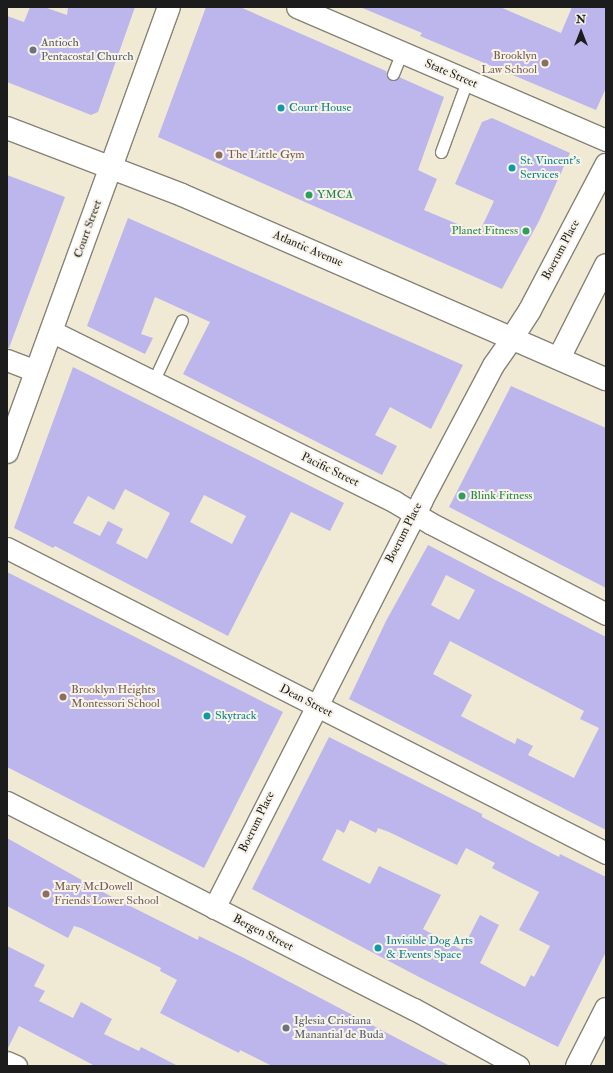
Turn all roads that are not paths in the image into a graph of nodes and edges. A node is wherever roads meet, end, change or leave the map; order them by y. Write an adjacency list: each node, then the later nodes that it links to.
1 (169, 7): 10 (main road, Court Street)
2 (297, 7): 3 (street, State Street)
3 (402, 52): 4 (lane); 5 (street, State Street)
4 (393, 74)
5 (468, 81): 7 (street, State Street); 8 (lane)
6 (7, 128): 10 (main road, Atlantic Avenue)
7 (606, 140)
8 (441, 152)
9 (606, 165): 14 (main road, Boerum Place)
10 (111, 167): 13 (main road, Court Street); 14 (main road, Atlantic Avenue)
11 (606, 265): 15 (main road)
12 (182, 320): 19 (lane)
13 (51, 331): 17 (main road, Court Street); 19 (street, Pacific Street)
14 (512, 338): 15 (main road, Atlantic Avenue); 21 (street, Boerum Place)
15 (559, 358): 18 (main road, Atlantic Avenue)
16 (7, 360): 17 (street)
17 (36, 371): 20 (main road, Court Street)
18 (606, 379)
19 (153, 382): 21 (street, Pacific Street)
20 (7, 452)
21 (414, 513): 23 (street, Pacific Street); 24 (street, Boerum Place)
22 (7, 548): 24 (street, Dean Street)
23 (606, 614)
24 (315, 706): 26 (street, Dean Street); 27 (street, Boerum Place)
25 (7, 802): 27 (street, Bergen Street)
26 (606, 853)
27 (214, 908): 31 (street, Bergen Street)
28 (606, 1009): 32 (main road)
29 (7, 1062): 30 (street)
30 (16, 1066)
31 (518, 1066)
32 (577, 1066)

